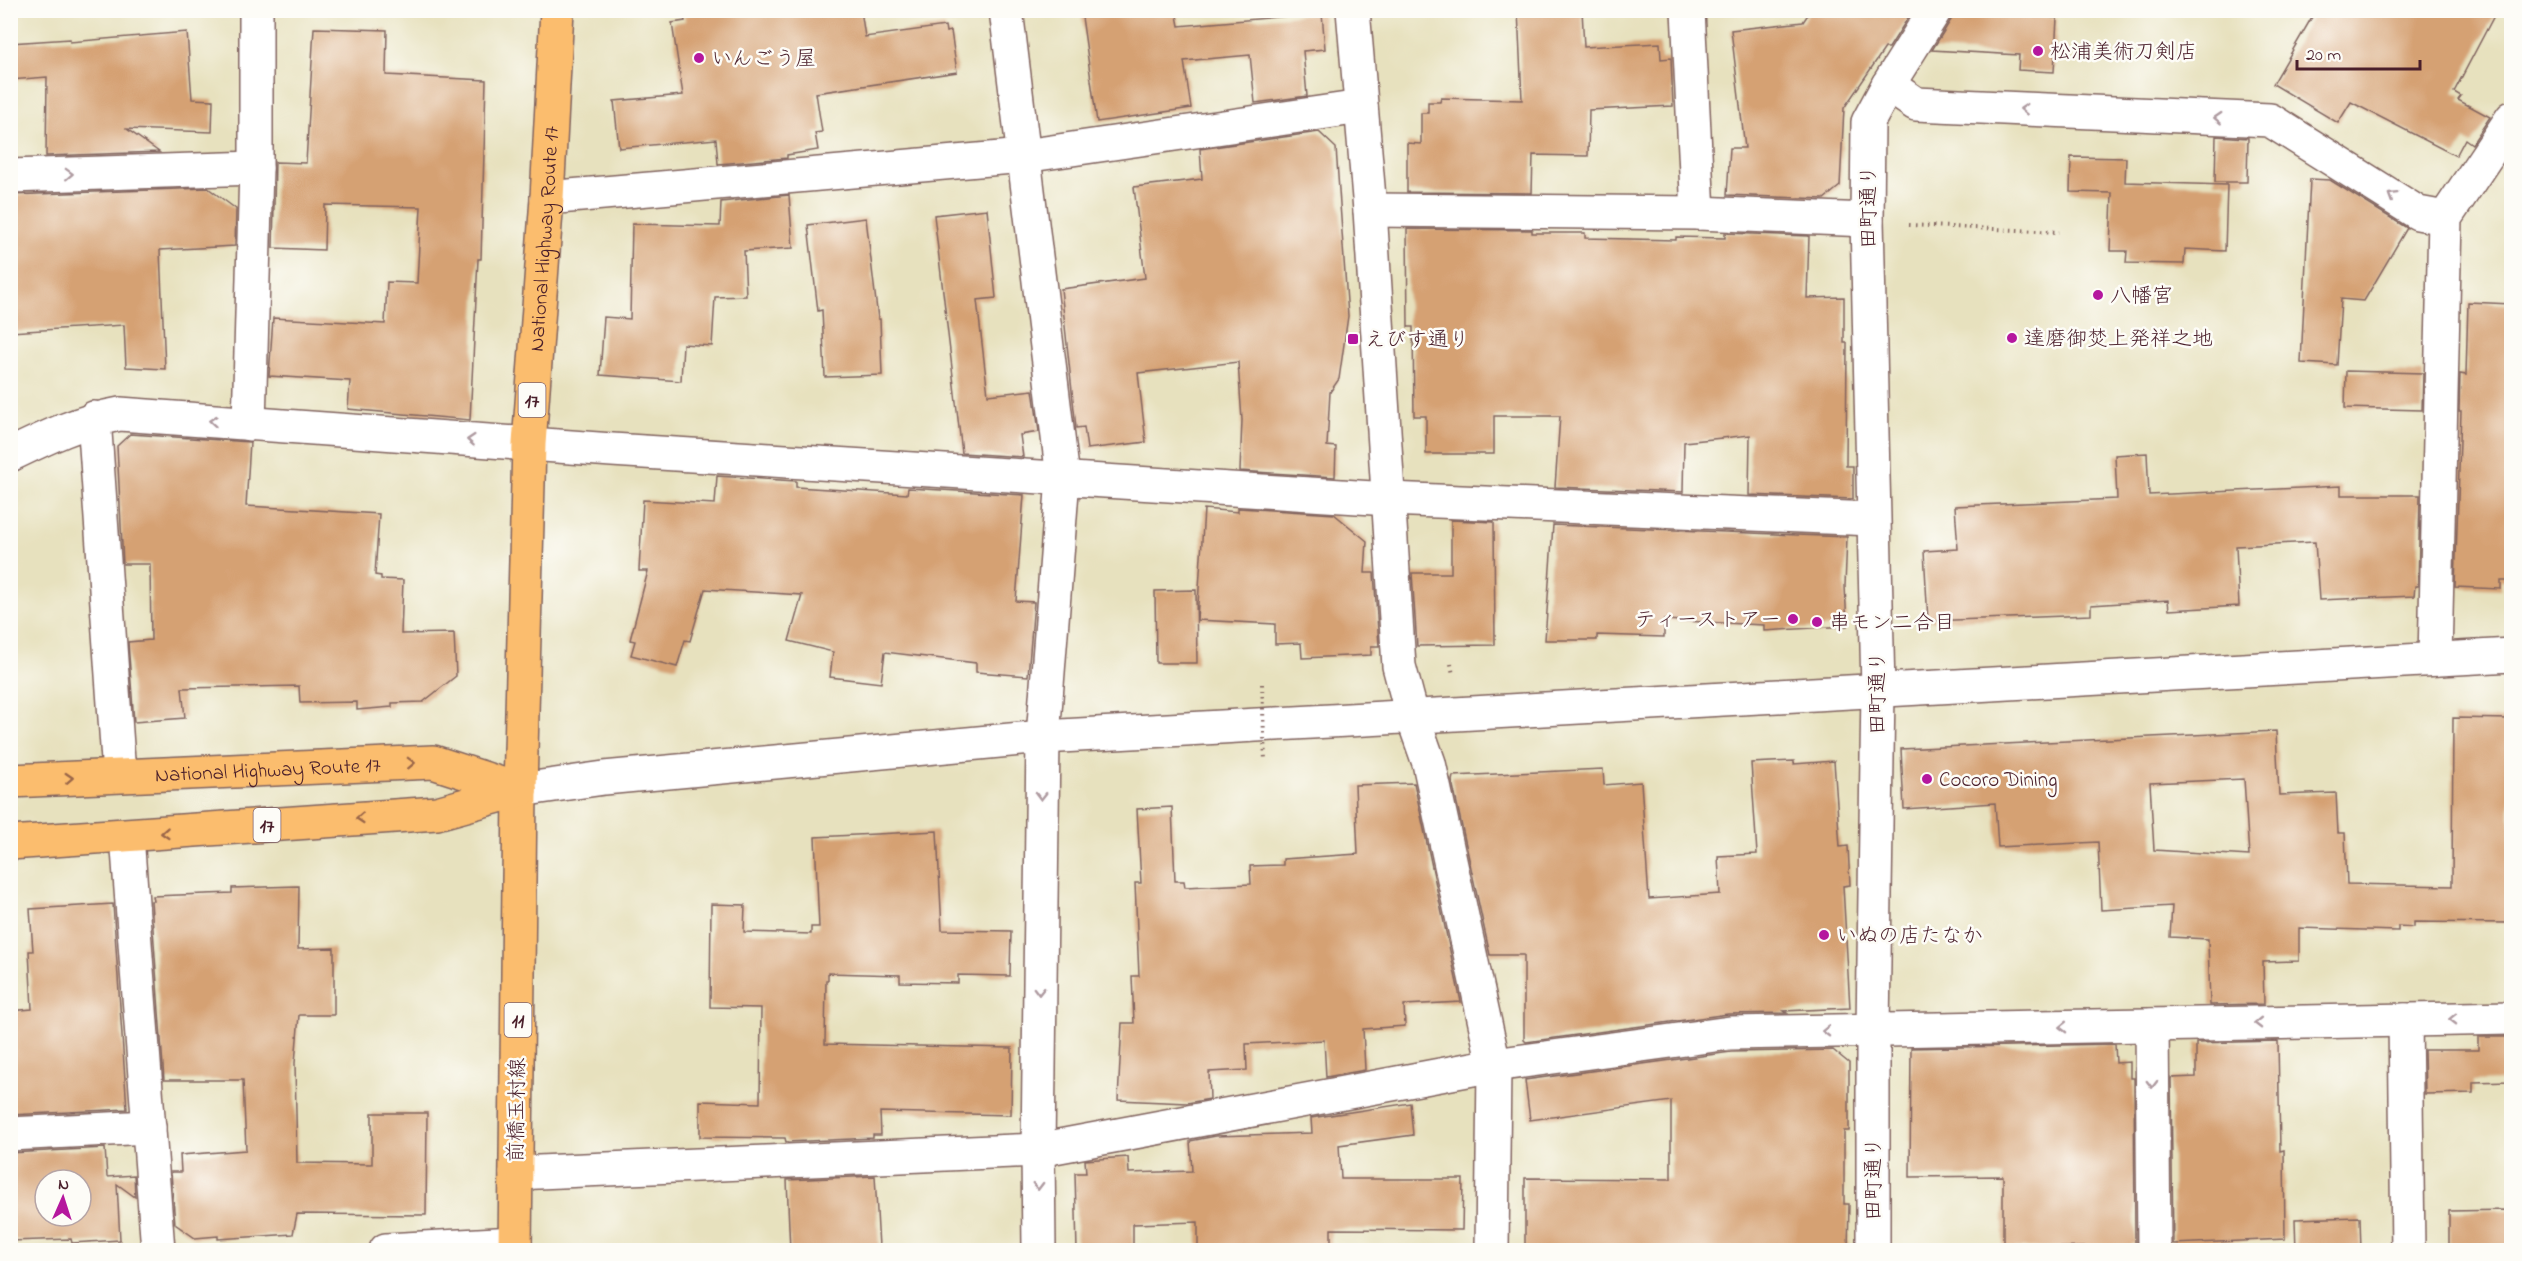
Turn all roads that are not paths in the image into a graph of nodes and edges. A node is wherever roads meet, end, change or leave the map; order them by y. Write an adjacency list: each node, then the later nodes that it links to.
1 (256, 10): 11 (street)
2 (557, 10): 13 (main road, National Highway Route 17 / 17)
3 (1006, 10): 10 (street)
4 (1353, 10): 8 (street)
5 (1688, 10): 15 (street)
6 (1935, 10): 7 (street, 田町通り)
7 (1888, 85): 16 (street, one-way to 7); 17 (street, 田町通り)
8 (1361, 107): 10 (street); 14 (street)
9 (2511, 118): 16 (street)
10 (1024, 156): 13 (street); 22 (street)
11 (256, 168): 12 (street, one-way to 11); 19 (street)
12 (10, 176)
13 (547, 198): 20 (main road, National Highway Route 17 / 17)
14 (1370, 210): 15 (street); 23 (street)
15 (1698, 213): 17 (street)
16 (2445, 218): 26 (street)
17 (1867, 220): 24 (street, 田町通り)
18 (94, 418): 19 (street, one-way to 18); 21 (street); 30 (street)
19 (249, 424): 20 (street, one-way to 19)
20 (529, 444): 22 (street); 32 (main road, National Highway Route 17 / 17)
21 (10, 455)
22 (1063, 478): 23 (street); 29 (street)
23 (1389, 499): 24 (street); 28 (street)
24 (1874, 519): 27 (street, 田町通り)
25 (2511, 655): 26 (street)
26 (2435, 659): 27 (street)
27 (1878, 689): 28 (street); 38 (street, 田町通り)
28 (1412, 715): 29 (street); 39 (street)
29 (1042, 737): 32 (street); 42 (street, one-way to 42)
30 (119, 775): 31 (main road, National Highway Route 17, one-way to 30); 32 (main road, National Highway Route 17, one-way to 32)
31 (10, 781)
32 (520, 790): 33 (main road, 17, one-way to 33); 43 (main road, 前橋玉村線 / 11)
33 (127, 836): 34 (main road, 17); 40 (street)
34 (10, 843)
35 (2511, 1018): 36 (street, one-way to 36)
36 (2405, 1020): 37 (street, one-way to 37); 51 (street)
37 (2152, 1025): 38 (street, one-way to 38); 50 (street, one-way to 50)
38 (1873, 1030): 39 (street, one-way to 39); 49 (street, 田町通り)
39 (1494, 1065): 42 (street); 48 (street)
40 (149, 1127): 41 (street); 45 (street)
41 (10, 1134)
42 (1038, 1150): 43 (street); 47 (street, one-way to 47)
43 (516, 1173): 44 (main road, 前橋玉村線 / 11)
44 (515, 1247): 46 (street)
45 (158, 1251)
46 (386, 1251)
47 (1039, 1251)
48 (1492, 1251)
49 (1874, 1251)
50 (2154, 1251)
51 (2408, 1251)

